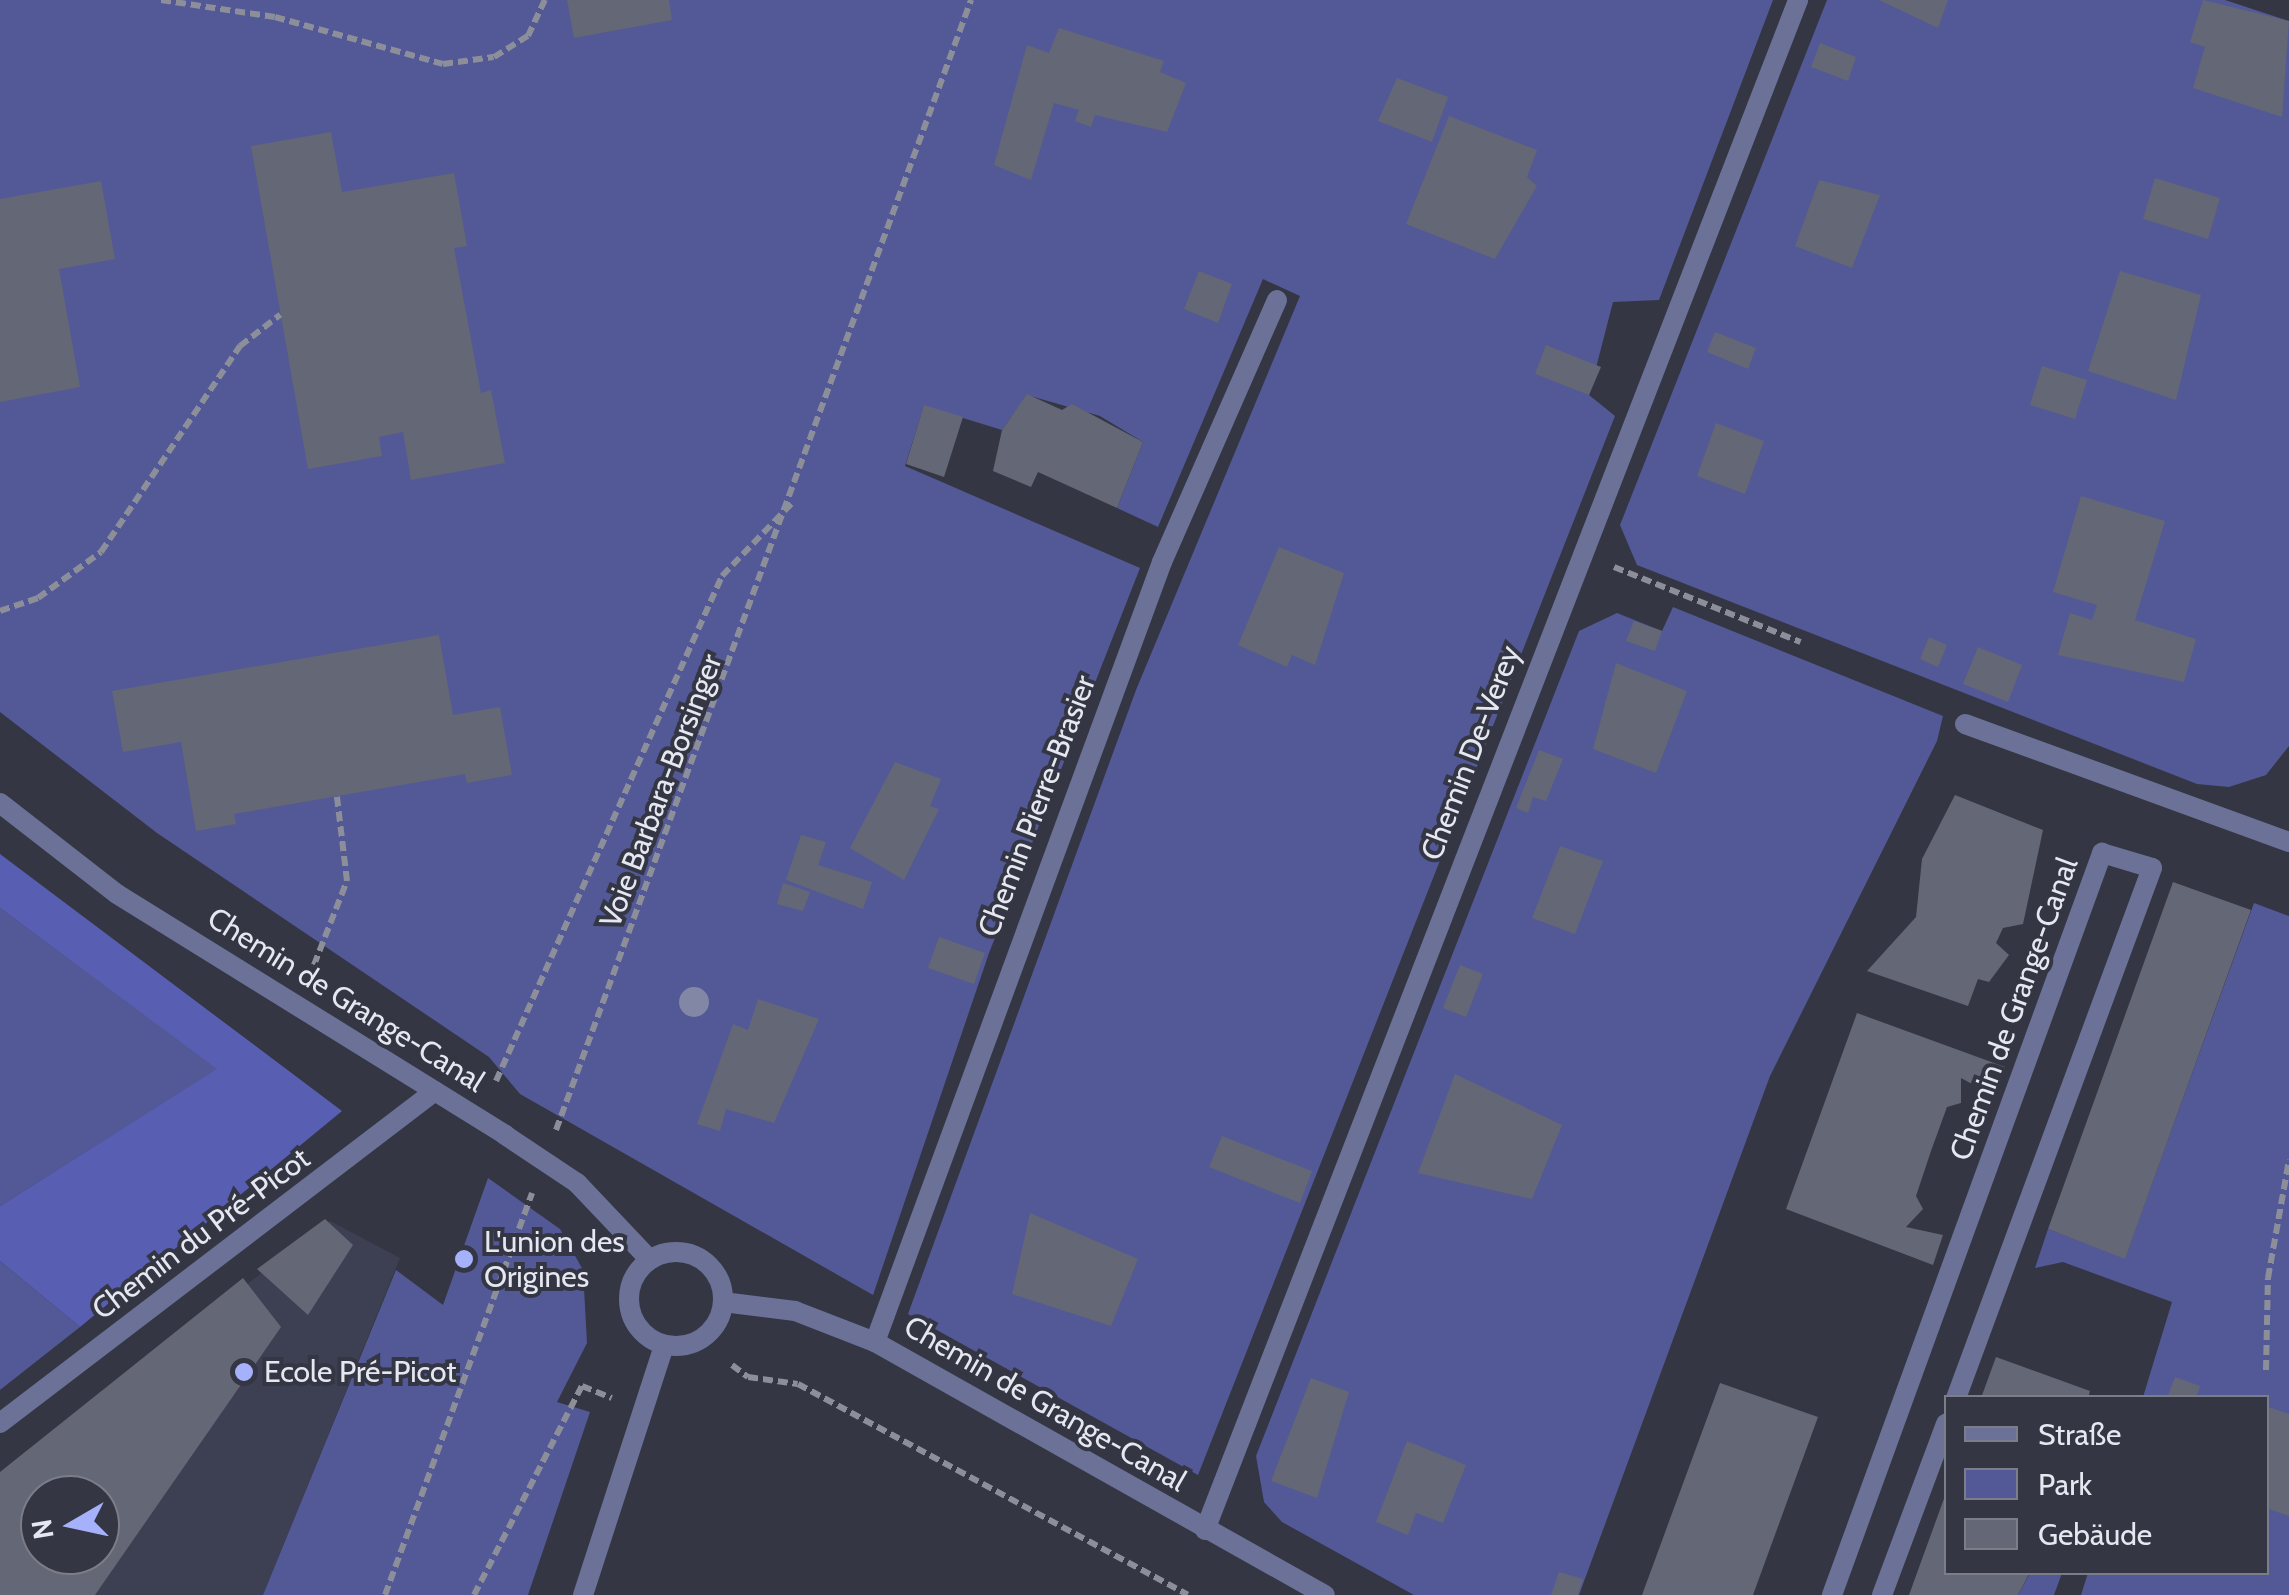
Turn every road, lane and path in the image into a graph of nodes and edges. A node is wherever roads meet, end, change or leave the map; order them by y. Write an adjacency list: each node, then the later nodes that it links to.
1 (160, 0): 2 (path)
2 (544, 0)
3 (971, 0): 7 (path, Voie Barbara-Borsinger)
4 (1798, 0): 8 (street, Chemin De-Verey)
5 (1277, 300): 23 (street, Chemin Pierre-Brasier)
6 (280, 316): 9 (path)
7 (795, 499): 16 (path); 18 (path, Voie Barbara-Borsinger)
8 (1580, 554): 10 (path); 31 (street, Chemin De-Verey)
9 (0, 611)
10 (1800, 642)
11 (1965, 724): 14 (street)
12 (337, 796): 15 (path)
13 (0, 803): 17 (street, Chemin de Grange-Canal)
14 (2289, 842)
15 (314, 965)
16 (496, 1082)
17 (434, 1091): 21 (street, Chemin de Grange-Canal, bridge); 29 (street, Chemin du Pré-Picot)
18 (550, 1146)
19 (2289, 1160): 26 (path)
20 (536, 1183): 32 (path)
21 (650, 1260): 22 (street); 24 (street)
22 (723, 1302): 23 (street, Chemin de Grange-Canal); 24 (street)
23 (875, 1342): 31 (street, Chemin de Grange-Canal)
24 (664, 1346): 34 (street)
25 (732, 1365): 35 (path)
26 (2266, 1370)
27 (1957, 1395): 37 (street, Chemin de Grange-Canal)
28 (612, 1398): 33 (path)
29 (0, 1423)
30 (1944, 1429): 38 (street)
31 (1205, 1530): 36 (street, Chemin de Grange-Canal)
32 (384, 1595)
33 (474, 1595)
34 (582, 1595)
35 (1188, 1595)
36 (1325, 1595)
37 (1832, 1595)
38 (1882, 1595)

